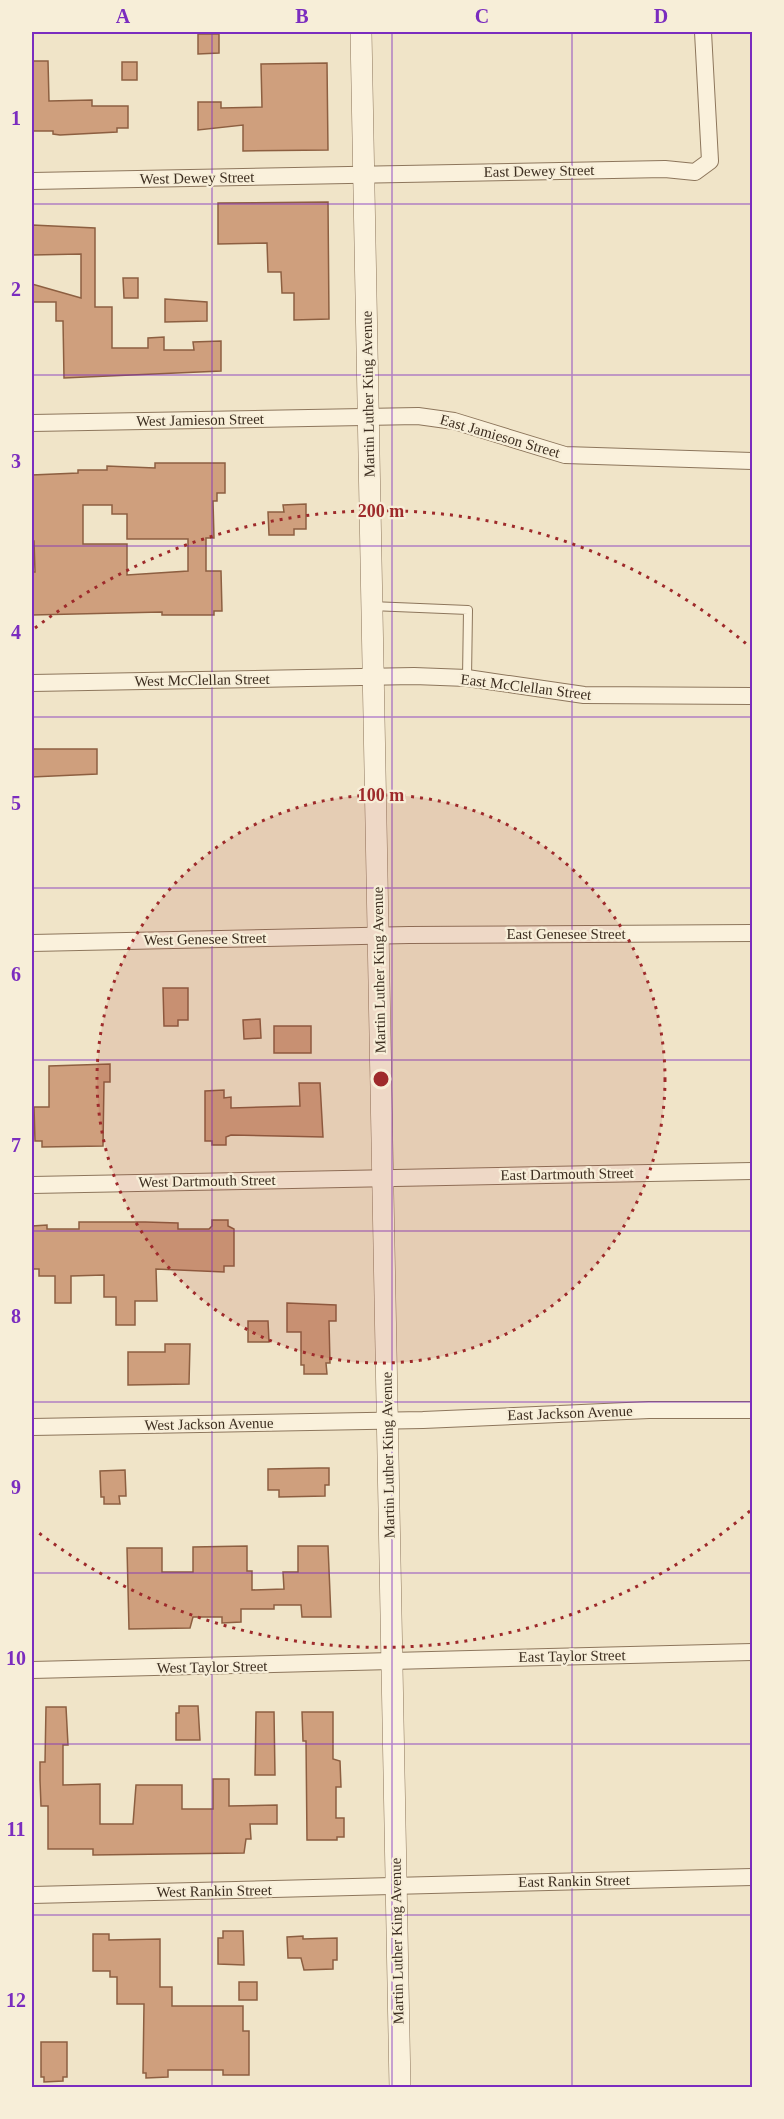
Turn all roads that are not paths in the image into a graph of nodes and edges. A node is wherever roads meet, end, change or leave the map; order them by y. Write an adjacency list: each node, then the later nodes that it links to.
1 (361, 32): 3 (street, Martin Luther King Avenue)
2 (703, 32): 3 (street, East Dewey Street)
3 (363, 175): 4 (street, West Dewey Street); 5 (street, Martin Luther King Avenue)
4 (32, 181)
5 (368, 417): 6 (street, West Jamieson Street); 7 (street, East Jamieson Street); 8 (street, Martin Luther King Avenue)
6 (32, 423)
7 (746, 461)
8 (371, 606): 9 (street, Martin Luther King Avenue); 10 (lane)
9 (372, 676): 10 (street, East McClellan Street); 11 (street, West McClellan Street); 14 (street, Martin Luther King Avenue)
10 (467, 678): 12 (street, East McClellan Street)
11 (32, 683)
12 (753, 696)
13 (753, 933): 14 (street, East Genesee Street)
14 (379, 936): 15 (street, West Genesee Street); 17 (street, Martin Luther King Avenue)
15 (32, 943)
16 (753, 1172): 17 (street, East Dartmouth Street)
17 (382, 1178): 18 (street, West Dartmouth Street); 20 (street, Martin Luther King Avenue)
18 (32, 1185)
19 (753, 1410): 20 (street, East Jackson Avenue)
20 (387, 1420): 21 (street, West Jackson Avenue); 23 (street, Martin Luther King Avenue)
21 (32, 1427)
22 (753, 1652): 23 (street, East Taylor Street)
23 (392, 1663): 24 (street, West Taylor Street); 26 (street, Martin Luther King Avenue)
24 (32, 1670)
25 (753, 1877): 26 (street, East Rankin Street)
26 (396, 1887): 27 (street, West Rankin Street); 28 (street, Martin Luther King Avenue)
27 (32, 1895)
28 (400, 2088)

